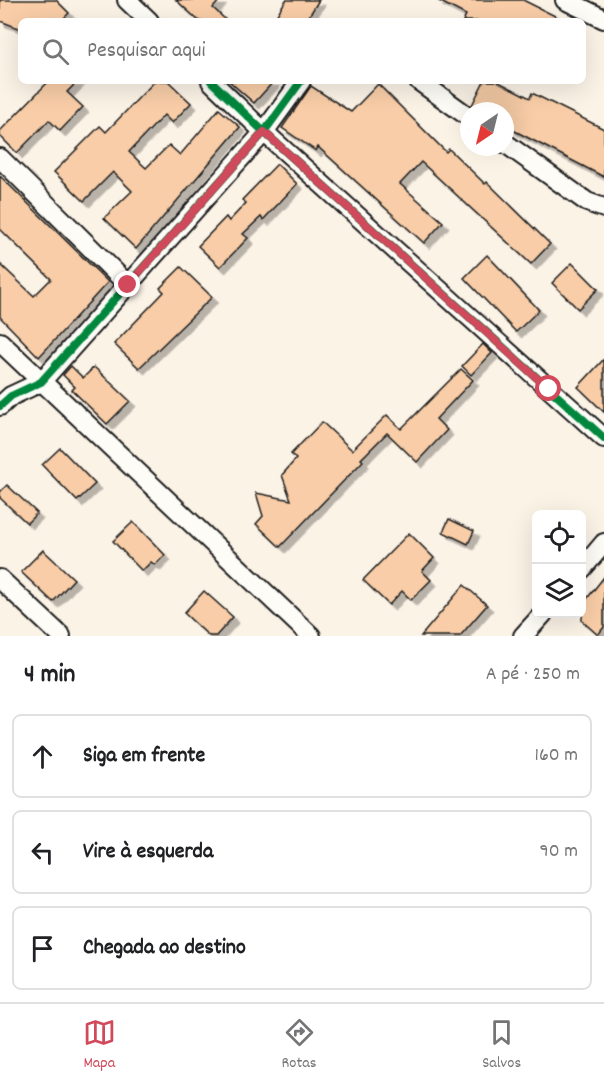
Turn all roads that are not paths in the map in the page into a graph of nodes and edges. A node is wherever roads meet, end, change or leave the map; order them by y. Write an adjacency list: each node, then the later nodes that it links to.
1 (127, 0): 3 (street)
2 (565, 0): 4 (street)
3 (146, 12)
4 (604, 19)
5 (214, 84): 9 (street)
6 (299, 84): 9 (street)
7 (423, 84): 8 (street)
8 (460, 111)
9 (264, 132): 13 (street); 17 (street)
10 (514, 149): 12 (street)
11 (0, 158): 13 (street)
12 (604, 208)
13 (128, 285): 15 (street)
14 (0, 342): 15 (street)
15 (41, 382): 16 (street); 23 (street)
16 (0, 406)
17 (604, 438)
18 (604, 543): 19 (street)
19 (586, 564)
20 (0, 579): 22 (street)
21 (539, 618): 24 (street)
22 (61, 636)
23 (311, 636)
24 (523, 636)

